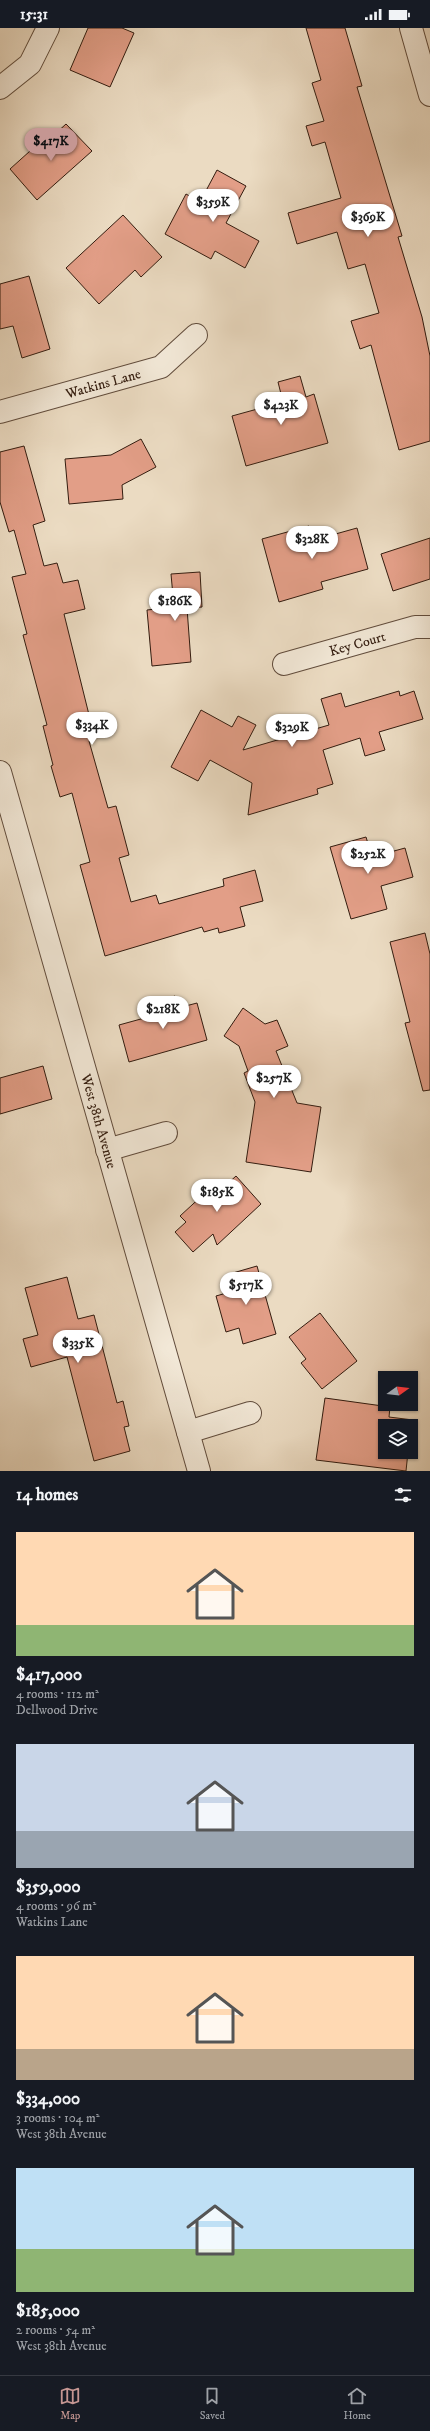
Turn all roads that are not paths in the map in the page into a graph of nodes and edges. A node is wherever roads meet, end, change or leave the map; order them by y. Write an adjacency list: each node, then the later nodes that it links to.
1 (48, 28): 3 (street)
2 (411, 28): 4 (street)
3 (0, 88)
4 (430, 94)
5 (196, 335): 6 (street, Watkins Lane)
6 (0, 412)
7 (430, 627): 8 (street, Key Court)
8 (284, 664)
9 (0, 772): 11 (street, West 38th Avenue)
10 (166, 1133): 11 (street)
11 (107, 1150): 13 (street, West 38th Avenue)
12 (250, 1413): 13 (street)
13 (188, 1432): 14 (street, West 38th Avenue)
14 (199, 1471)

